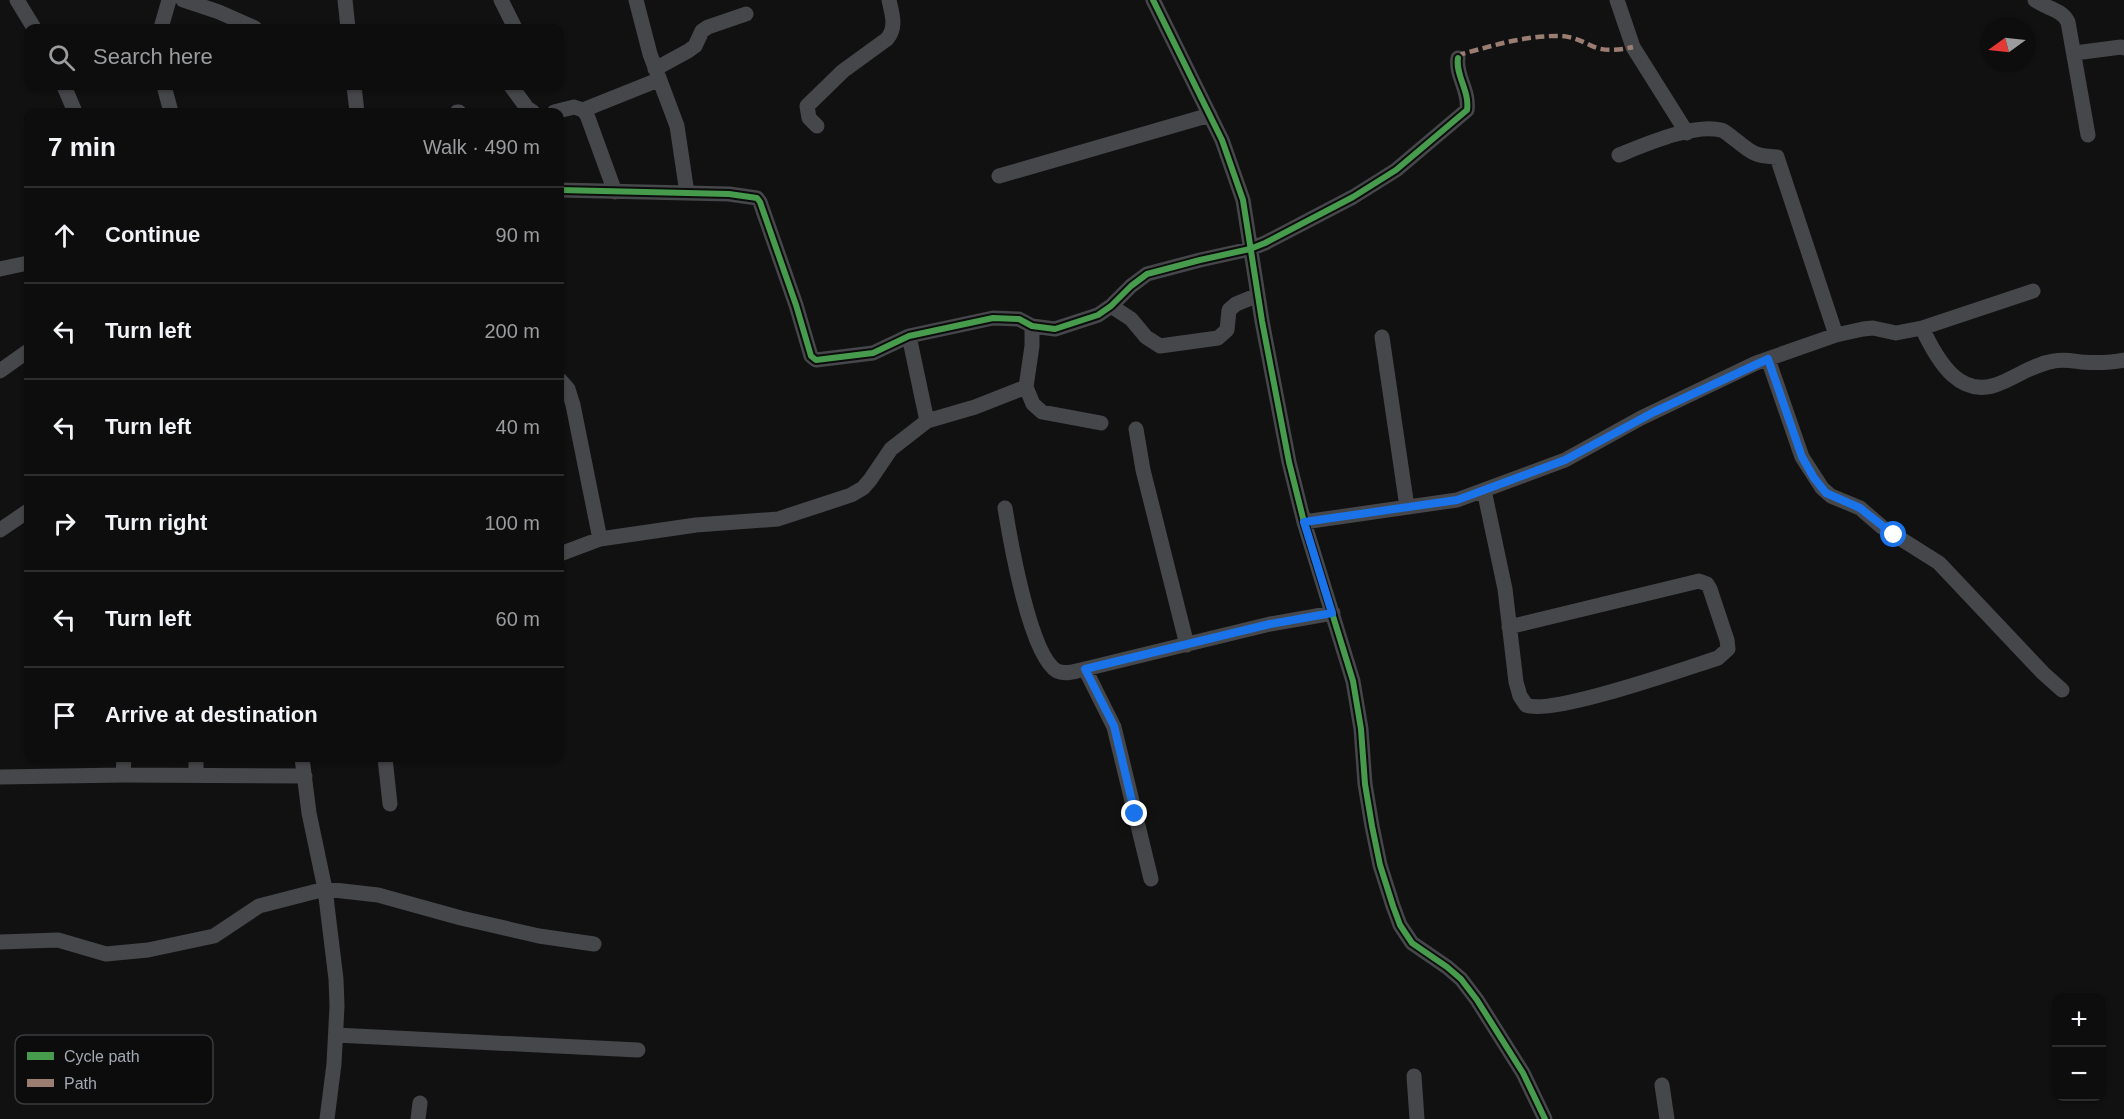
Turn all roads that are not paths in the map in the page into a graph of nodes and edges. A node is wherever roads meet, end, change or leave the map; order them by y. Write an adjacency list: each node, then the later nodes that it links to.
1 (17, 0): 12 (street)
2 (169, 0): 13 (street)
3 (183, 0): 14 (street)
4 (345, 0): 15 (street)
5 (501, 0): 16 (street)
6 (636, 0): 20 (street)
7 (889, 0): 32 (street)
8 (1153, 0): 31 (street)
9 (1617, 0): 33 (street)
10 (2035, 0): 18 (street)
11 (746, 14): 20 (street)
12 (32, 24)
13 (161, 24)
14 (246, 24)
15 (348, 24)
16 (513, 24)
17 (2124, 48): 18 (street)
18 (2075, 53): 34 (street)
19 (1458, 58): 40 (street)
20 (657, 74): 30 (street); 39 (street)
21 (66, 90): 25 (street)
22 (165, 90): 26 (street)
23 (354, 90): 27 (street)
24 (514, 90): 28 (street)
25 (73, 108)
26 (170, 108)
27 (357, 108)
28 (527, 108)
29 (564, 110): 30 (street)
30 (584, 110): 38 (street)
31 (1210, 115): 36 (street); 40 (street)
32 (817, 126)
33 (1687, 133): 35 (street); 48 (street)
34 (2088, 135)
35 (1618, 155)
36 (999, 176)
37 (564, 190): 38 (street)
38 (615, 192): 39 (street)
39 (687, 193): 49 (street)
40 (1250, 249): 44 (street); 45 (street)
41 (24, 267): 42 (street)
42 (0, 269)
43 (2033, 291): 47 (street)
44 (1258, 295): 45 (street); 64 (street)
45 (1111, 306): 46 (street)
46 (1032, 326): 49 (street); 56 (street)
47 (1922, 328): 48 (street); 53 (street)
48 (1836, 335): 52 (street)
49 (909, 336): 57 (street)
50 (1382, 337): 61 (street)
51 (24, 354): 54 (street)
52 (1768, 359): 60 (street); 72 (street)
53 (2124, 360)
54 (0, 371)
55 (564, 385): 66 (street)
56 (1026, 387): 57 (street); 58 (street)
57 (927, 421): 66 (street)
58 (1101, 423)
59 (1136, 429): 70 (street)
60 (1484, 490): 61 (street); 69 (street)
61 (1407, 507): 64 (street)
62 (1005, 508): 71 (street)
63 (24, 513): 65 (street)
64 (1304, 522): 68 (street)
65 (0, 530)
66 (600, 539): 67 (street)
67 (564, 552)
68 (1332, 613): 70 (street); 92 (street)
69 (1509, 627): 69 (street)
70 (1187, 645): 71 (street)
71 (1085, 669): 82 (street)
72 (2061, 690)
73 (124, 762): 77 (street)
74 (196, 762): 78 (street)
75 (303, 762): 79 (street)
76 (385, 762): 81 (street)
77 (123, 775): 78 (street); 80 (street)
78 (196, 775): 79 (street)
79 (305, 776): 83 (street)
80 (0, 777)
81 (390, 804)
82 (1151, 879)
83 (325, 890): 84 (street); 85 (street); 86 (street)
84 (0, 942)
85 (594, 944)
86 (336, 1035): 87 (street); 90 (street)
87 (638, 1050)
88 (1414, 1076): 91 (street)
89 (1662, 1085): 93 (street)
90 (327, 1119)
91 (1417, 1119)
92 (1545, 1119)
93 (1667, 1119)

